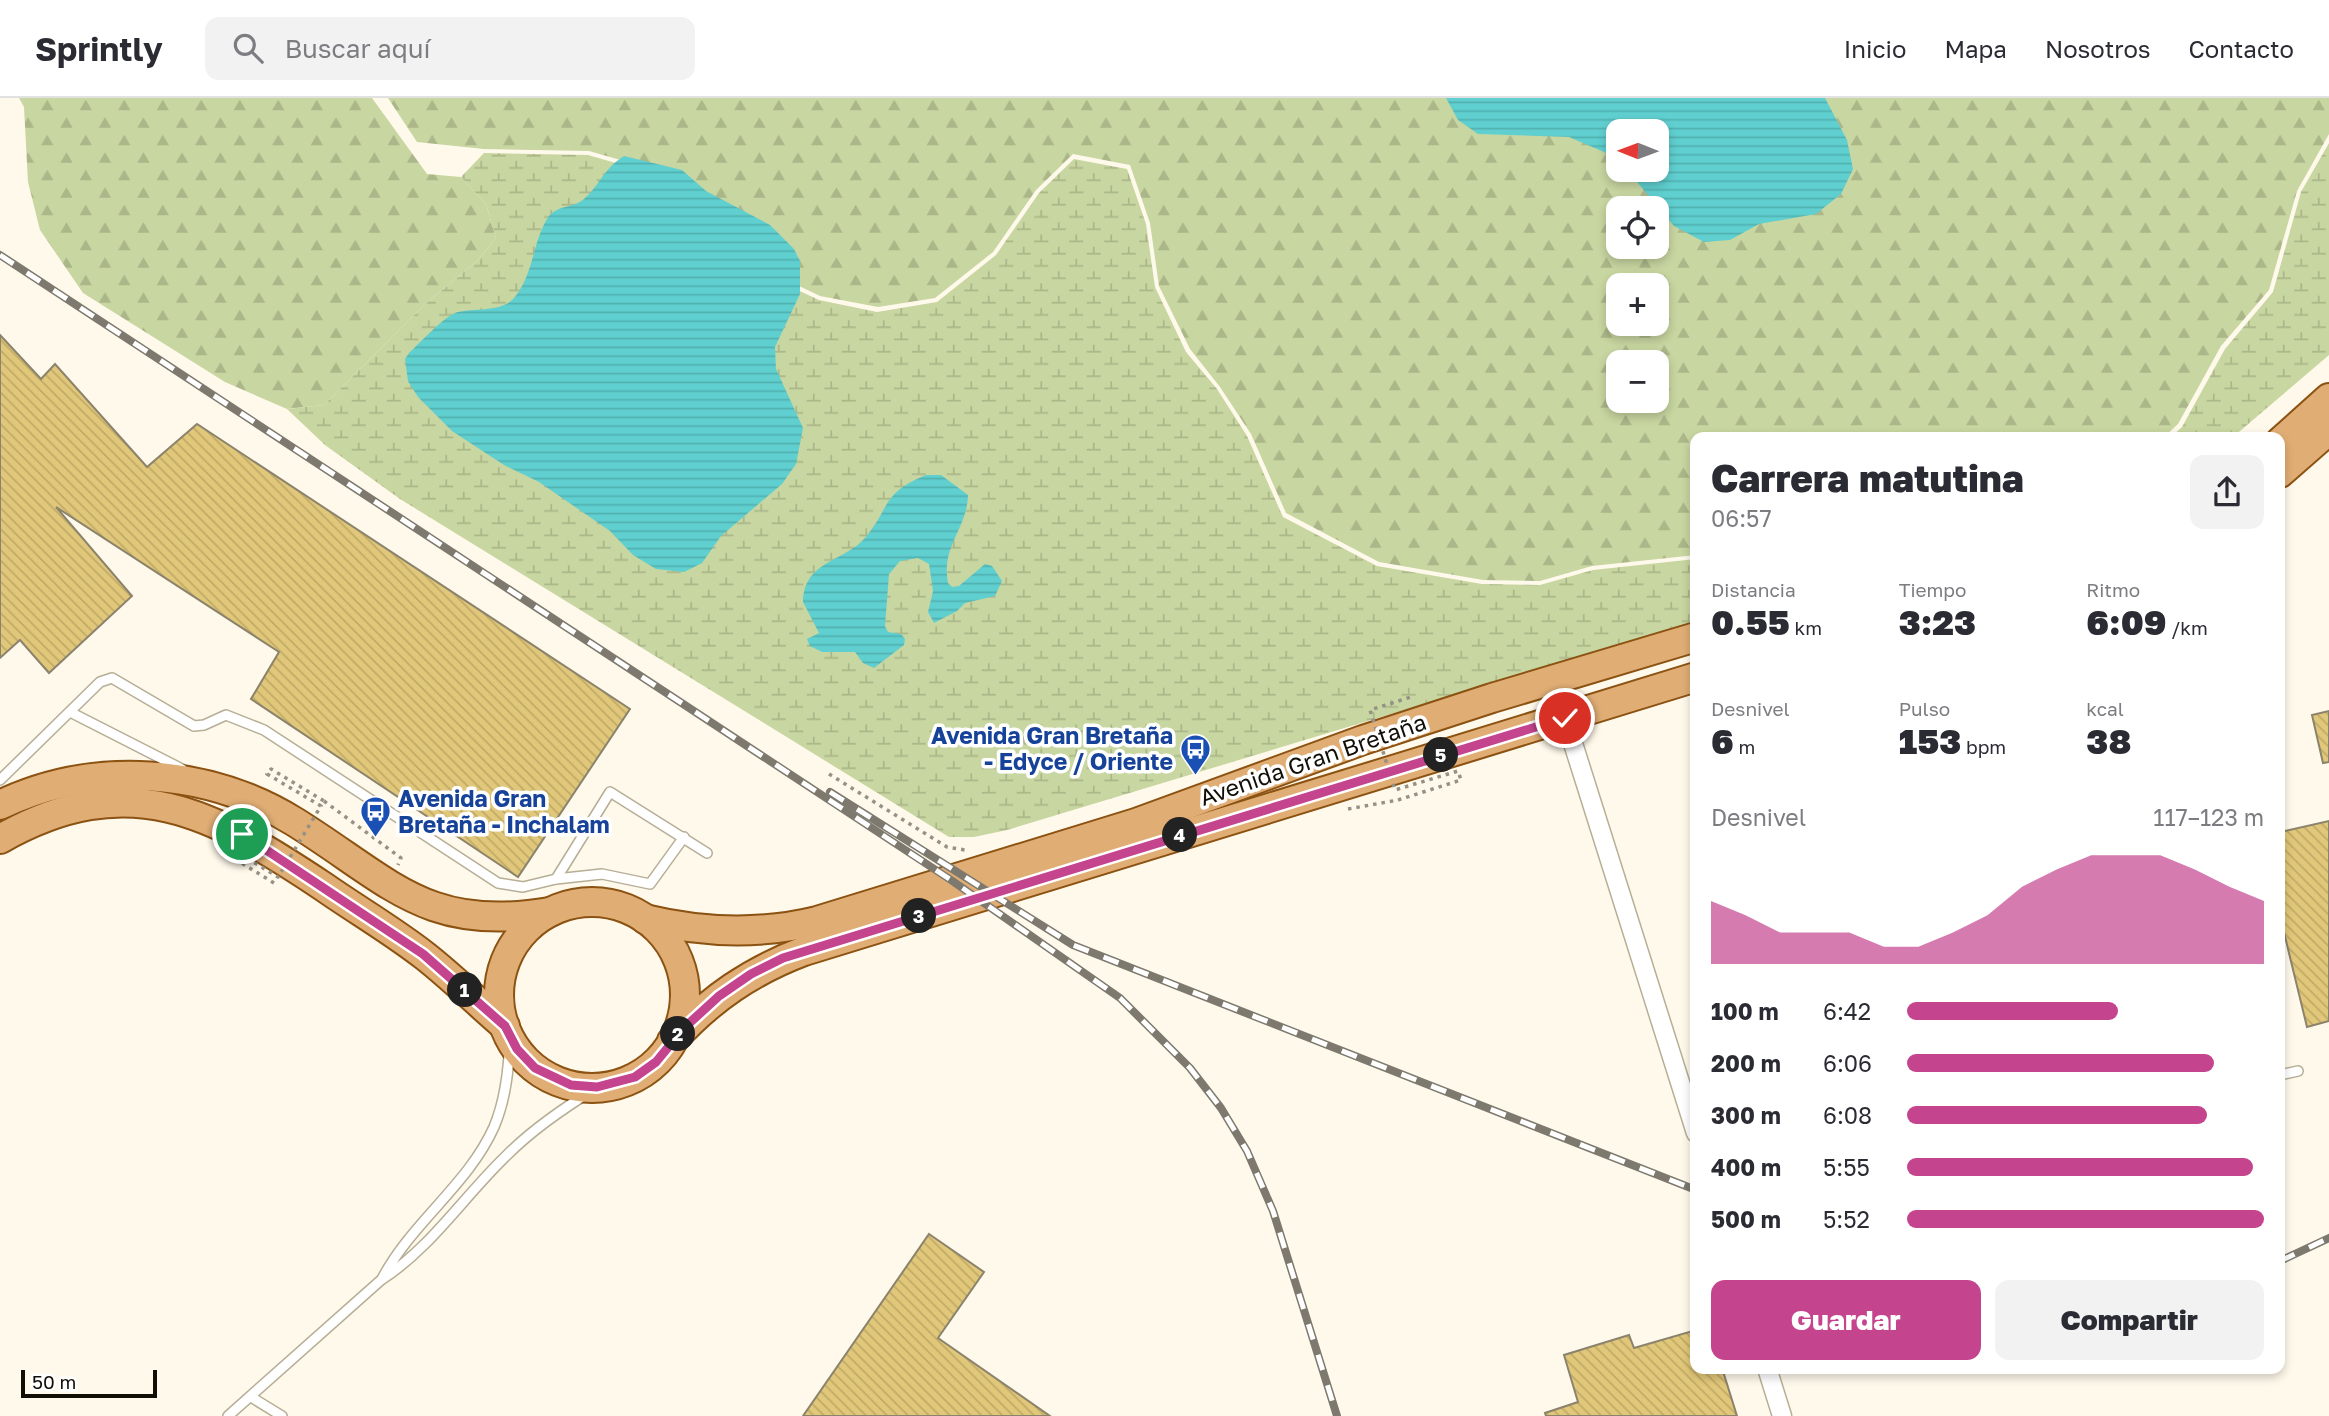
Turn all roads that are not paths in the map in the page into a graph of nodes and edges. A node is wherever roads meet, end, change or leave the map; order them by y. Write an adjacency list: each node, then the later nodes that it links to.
1 (2329, 398): 3 (main road)
2 (2329, 430): 4 (main road)
3 (2285, 438)
4 (2285, 469)
5 (1690, 639): 7 (main road, Avenida Gran Bretaña)
6 (1690, 679): 9 (main road, Avenida Gran Bretaña)
7 (1492, 698): 9 (main road); 18 (main road, Avenida Gran Bretaña)
8 (72, 713): 10 (lane); 11 (lane); 16 (lane)
9 (1565, 718): 20 (main road, Avenida Gran Bretaña); 24 (street)
10 (0, 780)
11 (218, 788): 12 (main road); 17 (main road)
12 (0, 805)
13 (684, 837): 15 (lane); 16 (lane); 16 (lane)
14 (0, 839): 19 (main road)
15 (707, 853)
16 (556, 879)
17 (550, 912): 18 (main road); 19 (main road)
18 (645, 919): 20 (main road)
19 (507, 1032): 23 (main road); 25 (lane)
20 (672, 1041): 23 (main road)
21 (2298, 1071): 22 (lane)
22 (2285, 1073)
23 (597, 1087): 25 (lane)
24 (1690, 1113)
25 (381, 1280): 27 (lane)
26 (1770, 1374): 30 (street)
27 (251, 1397): 28 (lane); 29 (lane)
28 (228, 1416)
29 (282, 1416)
30 (1782, 1416)

